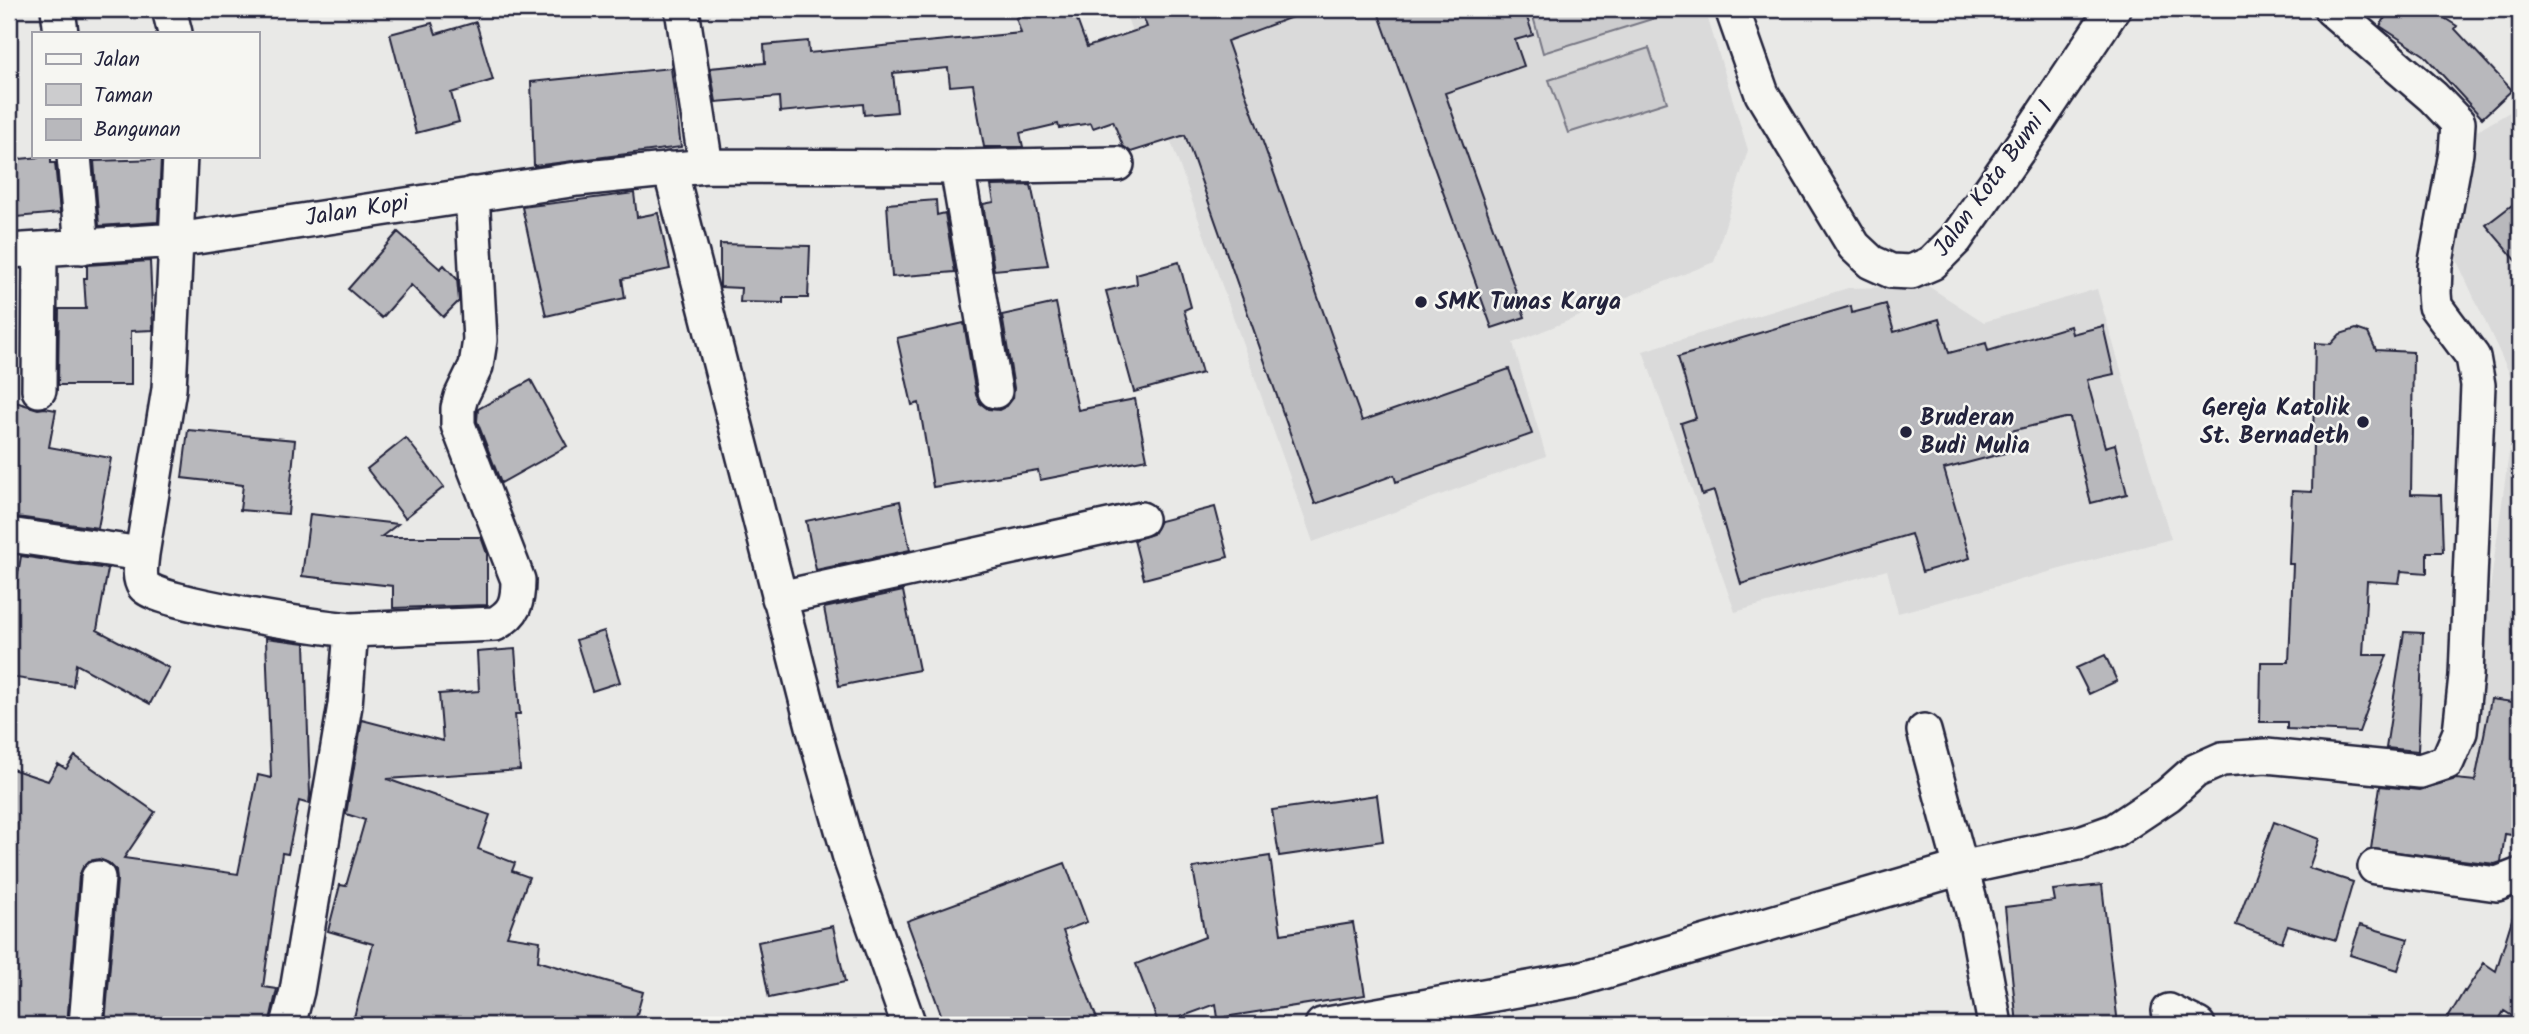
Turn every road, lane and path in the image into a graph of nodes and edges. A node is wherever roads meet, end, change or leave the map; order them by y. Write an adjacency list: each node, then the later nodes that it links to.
1 (58, 9): 7 (street)
2 (169, 9): 8 (street)
3 (682, 9): 12 (street)
4 (1732, 9): 5 (street, Jalan Kota Bumi 1)
5 (2113, 9)
6 (2331, 9): 28 (street)
7 (61, 32)
8 (175, 32)
9 (74, 158): 17 (street)
10 (180, 158): 16 (street)
11 (1117, 164): 13 (street, Jalan Kopi)
12 (706, 166): 13 (street, Jalan Kopi); 14 (street, Jalan Kopi)
13 (957, 167): 20 (street)
14 (670, 169): 15 (street, Jalan Kopi); 24 (street)
15 (472, 194): 16 (street, Jalan Kopi); 25 (street)
16 (177, 240): 17 (street, Jalan Kopi); 23 (street)
17 (82, 247): 18 (street, Jalan Kopi)
18 (24, 251): 19 (street)
19 (38, 390)
20 (995, 391)
21 (1142, 519): 24 (street)
22 (9, 535): 23 (street)
23 (142, 554): 25 (street)
24 (779, 598): 33 (street)
25 (352, 630): 32 (street)
26 (1923, 731): 28 (street)
27 (2375, 867): 29 (street)
28 (1961, 868): 34 (street); 35 (street)
29 (2520, 875)
30 (98, 878): 31 (street)
31 (86, 1025)
32 (288, 1025)
33 (909, 1025)
34 (1322, 1025)
35 (1995, 1025)

